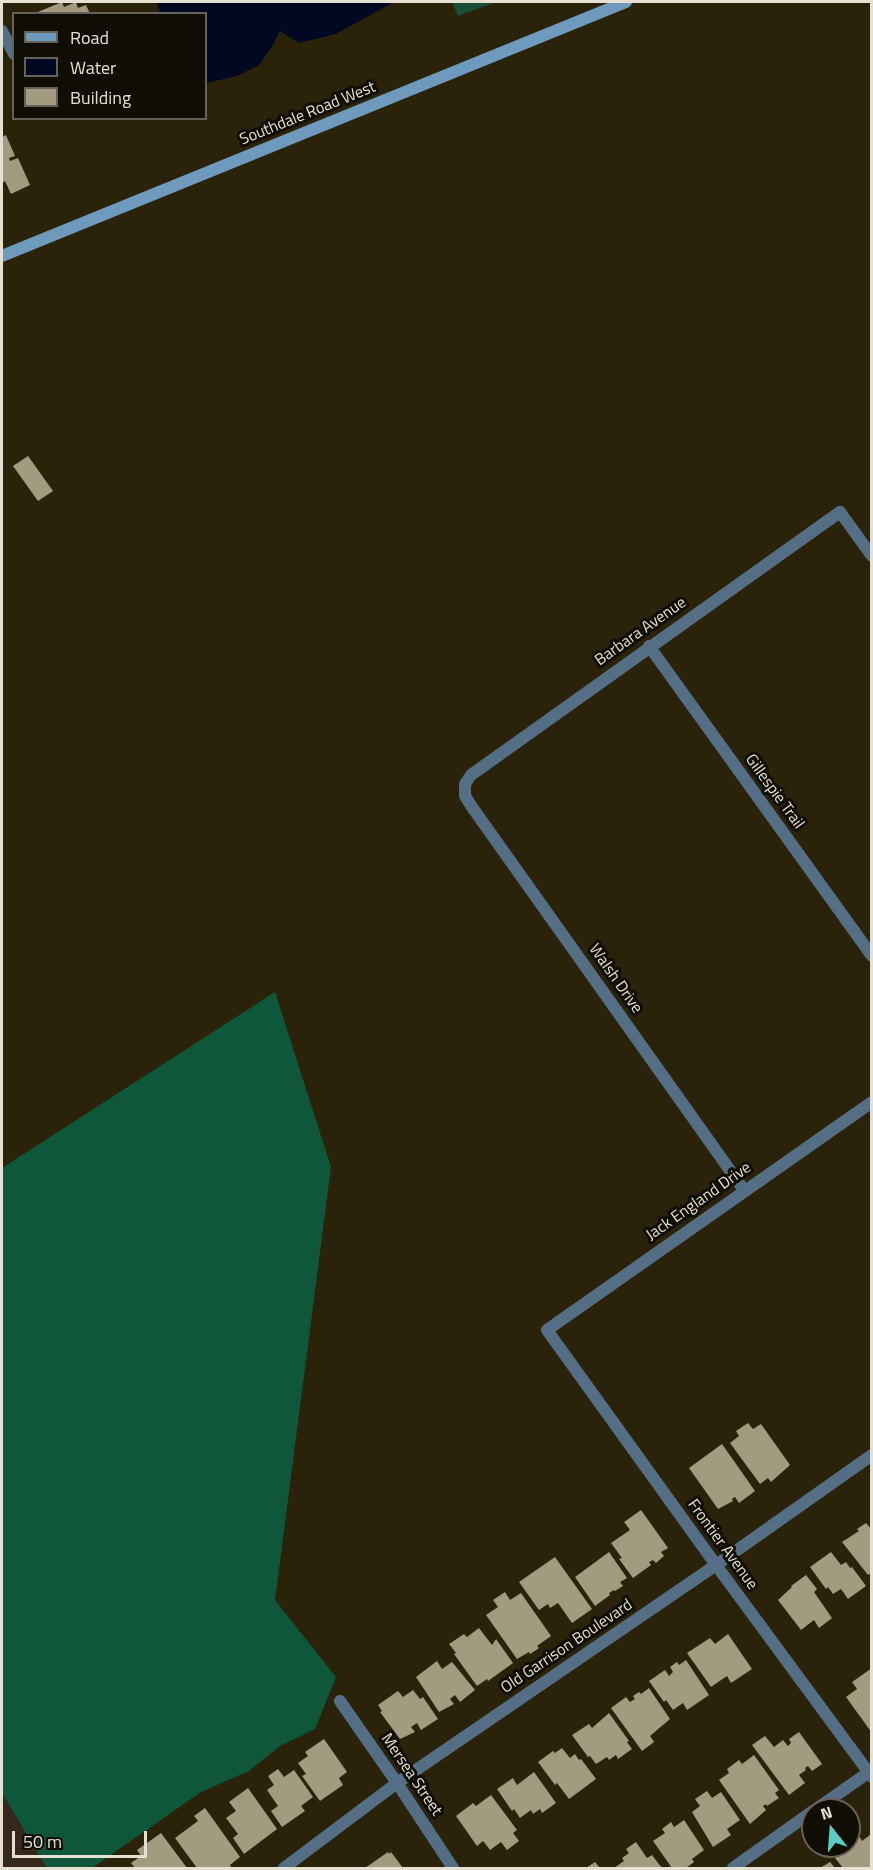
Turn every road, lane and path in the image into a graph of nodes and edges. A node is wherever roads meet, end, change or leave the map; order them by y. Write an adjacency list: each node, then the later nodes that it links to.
1 (626, 2): 4 (main road, Southdale Road West)
2 (2, 31): 3 (street)
3 (12, 50)
4 (2, 256)
5 (872, 556): 6 (street, Barbara Avenue)
6 (650, 646): 7 (street, Barbara Avenue); 8 (street, Gillespie Trail)
7 (465, 784): 10 (street, Walsh Drive)
8 (872, 956)
9 (872, 1102): 10 (street, Jack England Drive)
10 (744, 1190): 11 (street, Jack England Drive)
11 (547, 1330): 13 (street, Frontier Avenue)
12 (872, 1455): 13 (street, Old Garrison Boulevard)
13 (716, 1565): 15 (street, Frontier Avenue); 16 (street, Old Garrison Boulevard)
14 (340, 1701): 16 (street, Mersea Street)
15 (870, 1773): 17 (street)
16 (397, 1783): 19 (street, Old Garrison Boulevard); 20 (street, Mersea Street)
17 (833, 1798)
18 (801, 1820): 21 (street)
19 (284, 1869)
20 (453, 1869)
21 (733, 1869)

